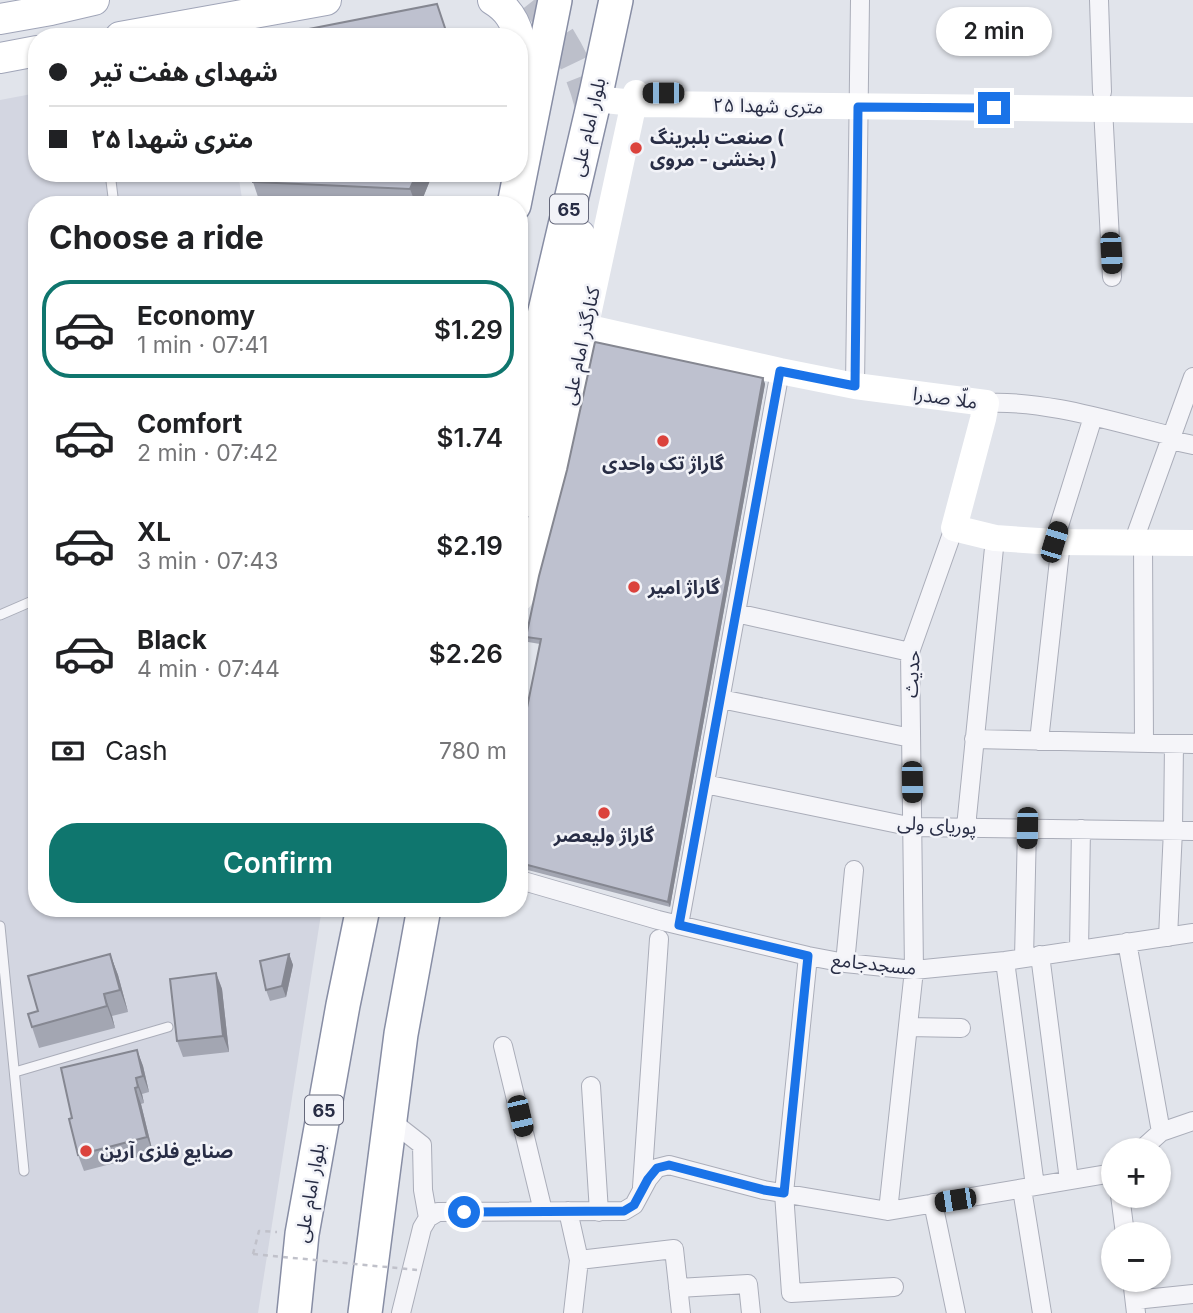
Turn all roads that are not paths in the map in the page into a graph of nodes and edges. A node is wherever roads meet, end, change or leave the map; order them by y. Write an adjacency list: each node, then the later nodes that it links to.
1 (94, 0): 8 (main road)
2 (326, 0): 10 (main road)
3 (494, 0): 11 (main road)
4 (555, 0): 20 (highway)
5 (616, 0): 15 (highway, بلوار امام علی / 65)
6 (860, 0): 18 (street)
7 (1099, 0): 17 (street)
8 (52, 5): 9 (main road)
9 (0, 19)
10 (170, 28)
11 (517, 28)
12 (28, 53): 13 (main road)
13 (0, 58)
14 (1193, 92): 17 (street, ۲۵ متری شهدا)
15 (596, 94): 16 (street, ۲۵ متری شهدا); 26 (highway, بلوار امام علی / 65)
16 (635, 98): 18 (street, ۲۵ متری شهدا); 23 (street, کنارگذر امام علی)
17 (1102, 100): 18 (street, ۲۵ متری شهدا); 19 (street, ۲۵ متری شهدا); 22 (street)
18 (858, 101): 27 (street)
19 (1193, 110)
20 (528, 133)
21 (586, 208): 32 (main road)
22 (1112, 277)
23 (585, 327): 24 (street, ملّا صدرا); 38 (street, کنارگذر امام علی)
24 (780, 371): 27 (street, ملّا صدرا); 40 (street)
25 (1193, 377): 30 (street)
26 (528, 384)
27 (855, 386): 28 (street, ملّا صدرا)
28 (986, 403): 29 (street); 33 (street, ملّا صدرا)
29 (1093, 417): 30 (street); 35 (street)
30 (1171, 438): 31 (street); 36 (street)
31 (1193, 445)
32 (528, 470)
33 (954, 528): 34 (street); 42 (street, حدیث)
34 (995, 538): 35 (street); 45 (street)
35 (1057, 542): 36 (street); 46 (street)
36 (1138, 542): 37 (street); 47 (street)
37 (1193, 542)
38 (528, 568)
39 (28, 603): 41 (lane)
40 (736, 613): 42 (street); 43 (street)
41 (0, 615)
42 (910, 652): 44 (street, حدیث)
43 (721, 699): 44 (street); 50 (street)
44 (911, 738): 51 (street, حدیث)
45 (974, 739): 46 (street); 52 (street)
46 (1039, 741): 47 (street)
47 (1144, 743): 48 (street)
48 (1174, 744): 49 (street); 55 (street)
49 (1193, 744)
50 (705, 783): 51 (street, پوریای ولی); 61 (street)
51 (913, 827): 52 (street, پوریای ولی); 72 (street, حدیث)
52 (966, 827): 53 (street, پوریای ولی)
53 (1027, 828): 54 (street, پوریای ولی); 69 (street)
54 (1081, 829): 55 (street, پوریای ولی); 67 (street)
55 (1173, 830): 56 (street, پوریای ولی); 64 (street)
56 (1193, 831)
57 (854, 870): 71 (street)
58 (528, 882): 61 (street, مسجدجامع)
59 (361, 917): 100 (highway, بلوار امام علی / 65)
60 (422, 917): 79 (highway)
61 (679, 925): 68 (street, مسجدجامع)
62 (0, 926): 77 (lane)
63 (1193, 933): 64 (street, مسجدجامع)
64 (1168, 937): 66 (street, مسجدجامع)
65 (659, 939): 87 (street)
66 (1127, 942): 67 (street, مسجدجامع); 81 (street)
67 (1079, 950): 69 (street, مسجدجامع)
68 (808, 956): 71 (street, مسجدجامع); 88 (street)
69 (1032, 956): 70 (street, مسجدجامع); 85 (street)
70 (1004, 961): 72 (street, مسجدجامع); 86 (street)
71 (845, 963): 72 (street, مسجدجامع)
72 (914, 970): 74 (street, حدیث)
73 (167, 1027): 77 (lane)
74 (908, 1027): 75 (street); 92 (street, حدیث)
75 (961, 1028)
76 (503, 1046): 90 (street)
77 (15, 1072): 83 (lane)
78 (591, 1086): 93 (street)
79 (390, 1120): 94 (street); 101 (highway)
80 (1193, 1121): 81 (street)
81 (1161, 1132): 82 (street)
82 (1154, 1138)
83 (24, 1171)
84 (1101, 1175): 85 (street)
85 (1069, 1180): 86 (street)
86 (1028, 1187): 89 (street); 107 (street)
87 (642, 1191): 88 (street); 93 (street)
88 (784, 1193): 92 (street); 96 (street)
89 (933, 1203): 92 (street); 106 (street)
90 (543, 1211): 91 (street); 94 (street)
91 (568, 1211): 93 (street); 95 (street)
92 (888, 1211)
93 (599, 1212)
94 (428, 1218): 102 (street)
95 (579, 1260): 97 (street); 103 (street)
96 (894, 1287)
97 (678, 1289): 104 (street); 105 (street)
98 (1193, 1294): 99 (street)
99 (1135, 1306)
100 (294, 1313)
101 (365, 1313)
102 (401, 1313)
103 (573, 1313)
104 (681, 1313)
105 (751, 1313)
106 (956, 1313)
107 (1042, 1313)

